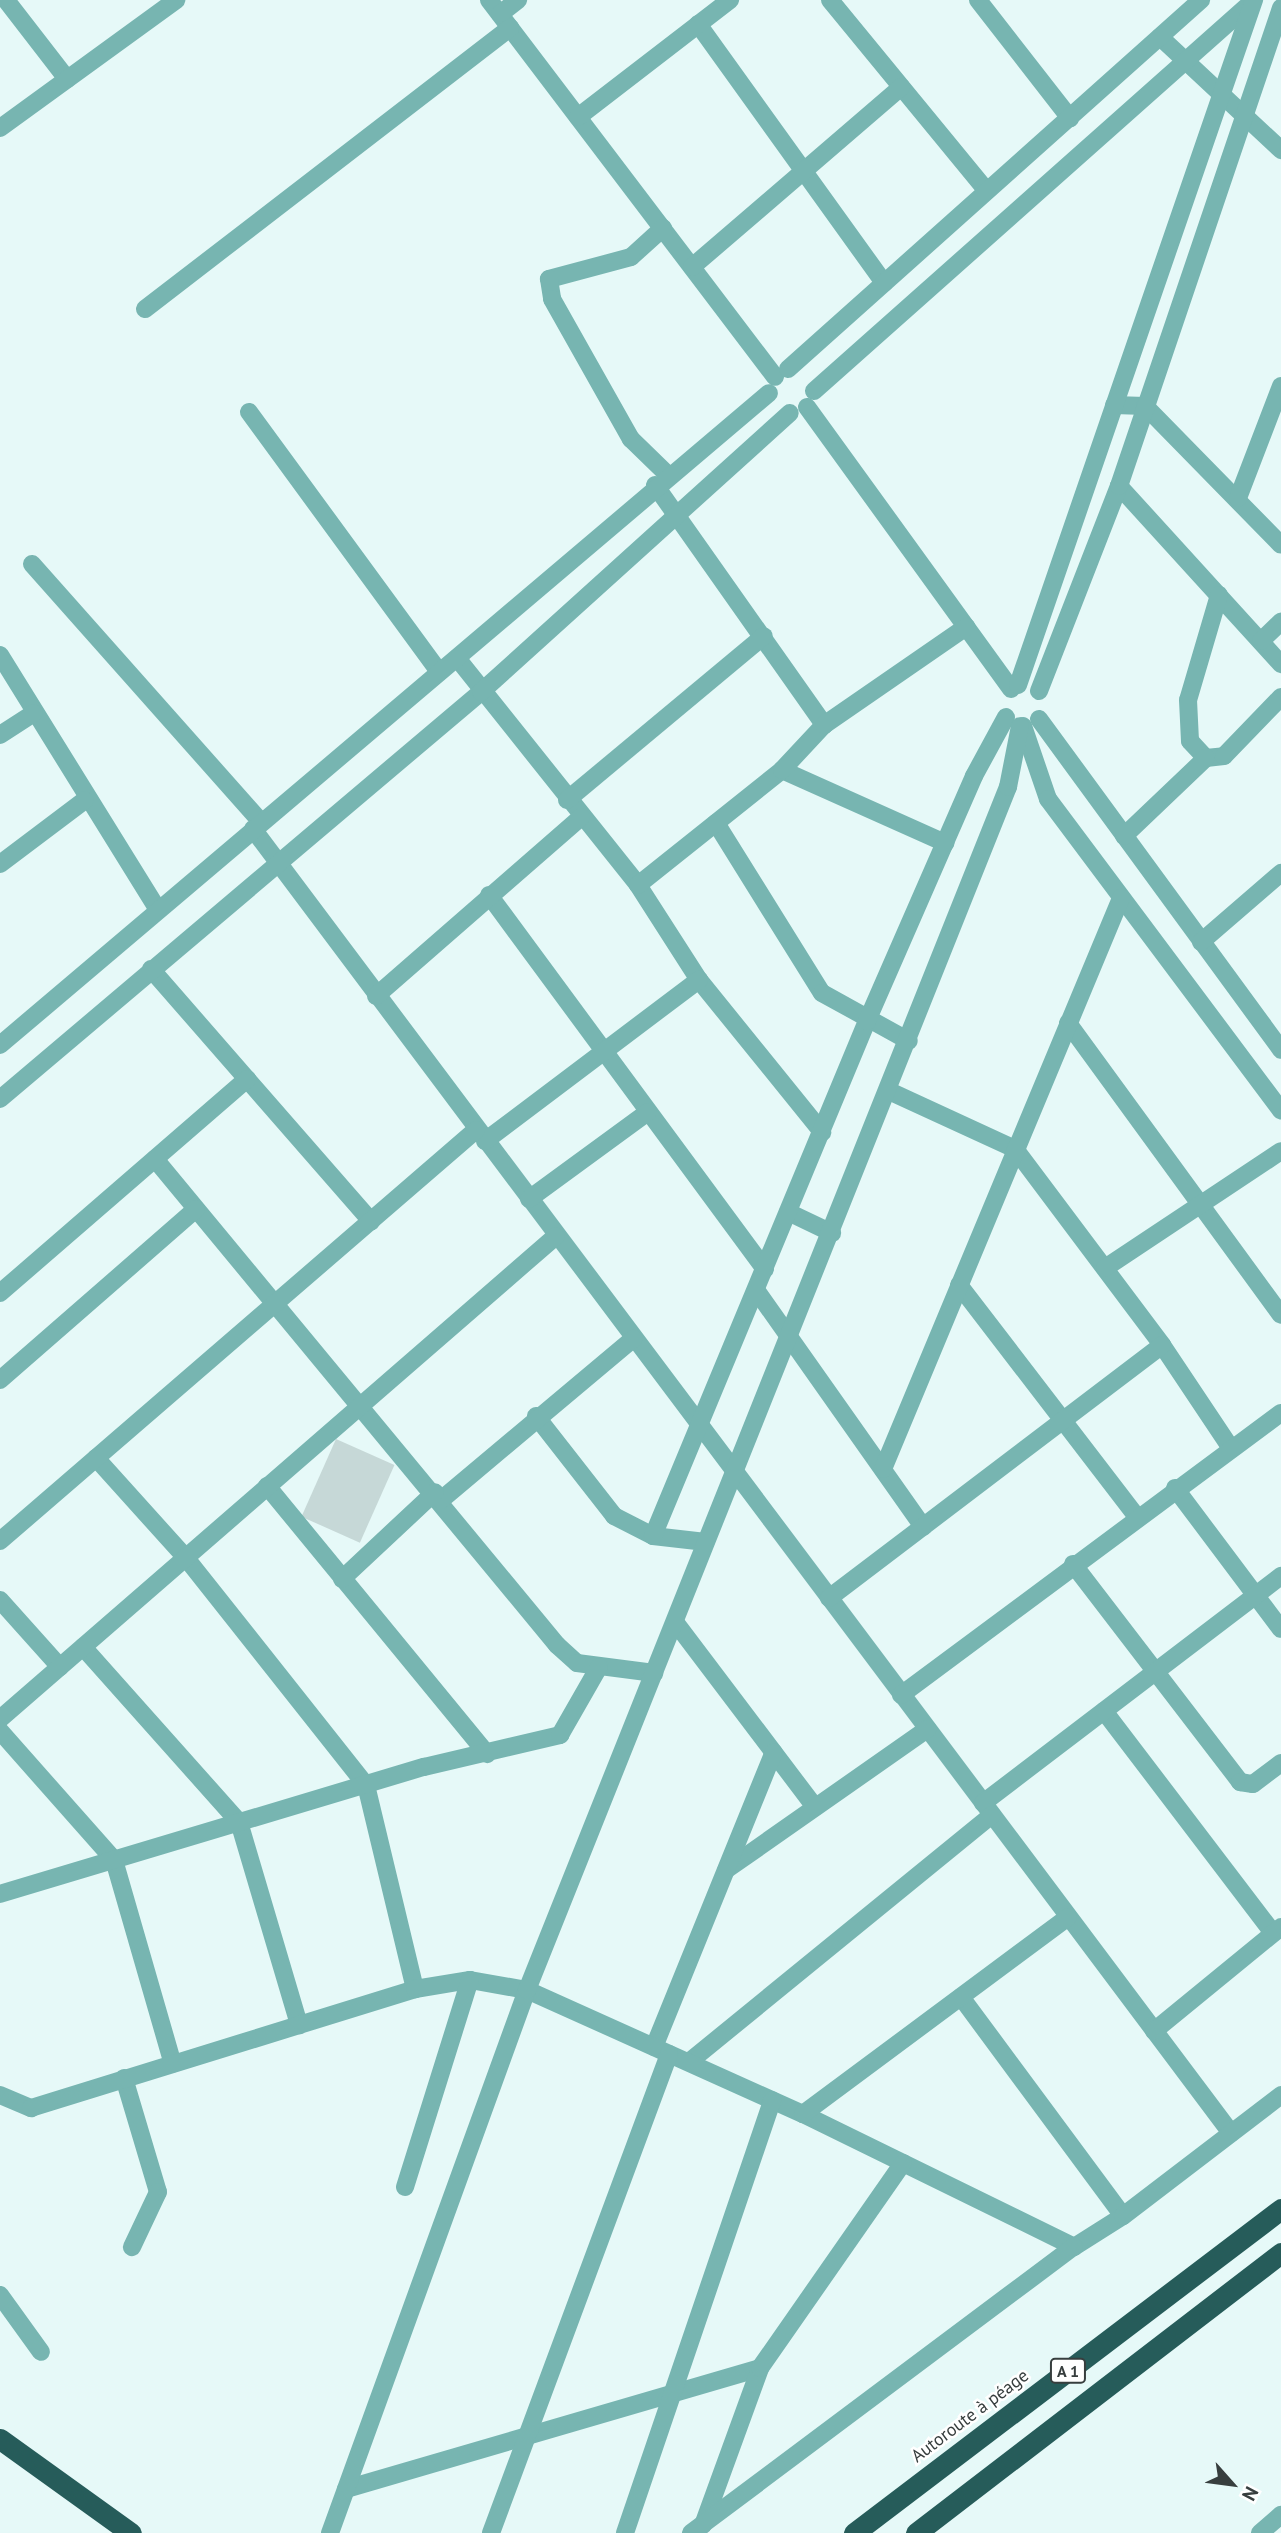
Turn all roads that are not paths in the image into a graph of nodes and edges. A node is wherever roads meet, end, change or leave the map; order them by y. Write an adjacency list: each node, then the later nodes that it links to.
1 (6, 0): 15 (street)
2 (176, 0): 9 (street)
3 (518, 0): 11 (street)
4 (830, 0): 16 (street)
5 (978, 0): 20 (street)
6 (1200, 0): 13 (street)
7 (1254, 0): 14 (street); 17 (street)
8 (725, 2): 12 (street)
9 (154, 7): 15 (street)
10 (1281, 8): 18 (street)
11 (500, 14): 19 (street); 28 (street)
12 (698, 24): 19 (street); 23 (street)
13 (1160, 37): 14 (street); 20 (street)
14 (1185, 61): 17 (street); 31 (street)
15 (67, 79): 21 (street)
16 (901, 87): 23 (street); 24 (street)
17 (1222, 91): 18 (street); 32 (street)
18 (1246, 113): 22 (street); 33 (street)
19 (579, 117): 25 (street)
20 (1070, 118): 24 (street)
21 (0, 128)
22 (1281, 150)
23 (804, 171): 26 (street); 27 (street)
24 (987, 191): 27 (street)
25 (663, 228): 26 (street); 35 (street)
26 (692, 267): 29 (street)
27 (884, 283): 29 (street)
28 (145, 309)
29 (777, 380): 31 (street); 31 (street); 35 (street)
30 (1281, 386): 37 (street)
31 (804, 404): 38 (street); 43 (street)
32 (1114, 405): 33 (street); 50 (street)
33 (1145, 406): 36 (street); 37 (street)
34 (249, 412): 49 (street)
35 (661, 480): 38 (street); 47 (street)
36 (1119, 486): 41 (street); 51 (street)
37 (1238, 498): 39 (street)
38 (678, 513): 44 (street); 52 (street)
39 (1281, 545)
40 (32, 564): 64 (street)
41 (1219, 595): 45 (street); 58 (street)
42 (1281, 622): 45 (street)
43 (966, 627): 50 (street); 56 (street)
44 (764, 636): 56 (street); 61 (street)
45 (1261, 641): 48 (street)
46 (0, 654): 54 (street)
47 (457, 658): 49 (street); 52 (street)
48 (1281, 664)
49 (439, 672): 64 (street)
50 (1014, 687): 51 (street); 55 (street)
51 (1039, 691): 55 (street)
52 (481, 692): 61 (street); 67 (street)
53 (1281, 697): 58 (street)
54 (34, 713): 57 (street); 60 (street)
55 (1022, 722): 65 (street); 66 (street); 72 (street); 80 (street)
56 (824, 724): 59 (street)
57 (0, 736)
58 (1206, 758): 65 (street)
59 (782, 770): 63 (street); 66 (street)
60 (85, 800): 68 (street); 73 (street)
61 (567, 800): 62 (street)
62 (581, 817): 70 (street); 71 (street)
63 (716, 823): 70 (street); 78 (street)
64 (257, 826): 67 (street); 73 (street)
65 (1124, 836): 74 (street)
66 (945, 843): 78 (street)
67 (276, 863): 75 (street); 77 (street)
68 (0, 864)
69 (1281, 873): 74 (street)
70 (638, 885): 76 (street)
71 (489, 895): 77 (street); 83 (street)
72 (1121, 898): 79 (street); 87 (street)
73 (158, 910): 81 (street)
74 (1201, 942): 82 (street)
75 (151, 969): 84 (street); 86 (street)
76 (699, 980): 83 (street); 89 (street)
77 (376, 996): 90 (street)
78 (867, 1021): 80 (street); 89 (street)
79 (1068, 1023): 91 (street); 95 (street)
80 (909, 1041): 85 (street)
81 (0, 1045)
82 (1281, 1050)
83 (603, 1052): 88 (street); 90 (street)
84 (247, 1079): 93 (street); 98 (street)
85 (889, 1091): 91 (street); 99 (street)
86 (0, 1099)
87 (1281, 1111)
88 (648, 1112): 94 (street); 102 (street)
89 (822, 1132): 97 (street)
90 (481, 1135): 94 (street); 98 (street)
91 (1015, 1149): 101 (street); 103 (street)
92 (1281, 1151): 95 (street)
93 (155, 1159): 96 (street); 105 (street)
94 (529, 1199): 100 (street)
95 (1200, 1204): 101 (street); 107 (street)
96 (196, 1209): 106 (street); 111 (street)
97 (788, 1212): 99 (street); 102 (street)
98 (371, 1221): 106 (street)
99 (832, 1233): 108 (street)
100 (556, 1236): 109 (street); 112 (street)
101 (1105, 1268): 110 (street)
102 (765, 1269): 104 (street)
103 (959, 1285): 115 (street); 119 (street)
104 (756, 1290): 108 (street); 116 (street)
105 (0, 1293)
106 (275, 1303): 112 (street); 118 (street)
107 (1281, 1315)
108 (790, 1337): 119 (street); 120 (street)
109 (633, 1339): 114 (street); 116 (street)
110 (1162, 1345): 115 (street); 117 (street)
111 (0, 1380)
112 (361, 1405): 121 (street); 123 (street)
113 (1281, 1413): 117 (street)
114 (536, 1416): 123 (street); 126 (street)
115 (1063, 1420): 124 (street); 125 (street)
116 (701, 1429): 120 (street); 126 (street)
117 (1230, 1447): 122 (street)
118 (96, 1458): 127 (street); 129 (street)
119 (883, 1469): 125 (street)
120 (737, 1476): 128 (street); 134 (street)
121 (267, 1486): 129 (street); 132 (street)
122 (1175, 1489): 124 (street); 133 (street)
123 (438, 1497): 132 (street); 140 (street)
124 (1136, 1516): 130 (street)
125 (923, 1527): 134 (street)
126 (653, 1536): 128 (street)
127 (0, 1541)
128 (706, 1542): 136 (street)
129 (186, 1558): 138 (street); 151 (street)
130 (1073, 1564): 141 (street); 143 (street)
131 (1281, 1576): 133 (street)
132 (342, 1579): 149 (street)
133 (1256, 1595): 137 (street); 141 (street)
134 (829, 1598): 143 (street)
135 (0, 1600): 139 (street)
136 (675, 1622): 142 (street); 148 (street)
137 (1281, 1629)
138 (83, 1647): 139 (street); 154 (street)
139 (60, 1667): 145 (street)
140 (599, 1667): 142 (street); 149 (street)
141 (1156, 1671): 144 (street); 150 (street)
142 (654, 1673): 162 (street)
143 (901, 1695): 146 (street)
144 (1104, 1711): 153 (street); 159 (street)
145 (0, 1719)
146 (927, 1729): 152 (street); 153 (street)
147 (0, 1731): 155 (street)
148 (774, 1752): 152 (street); 156 (street)
149 (487, 1754): 151 (street)
150 (1281, 1763)
151 (366, 1785): 154 (street); 161 (street)
152 (815, 1807): 156 (street)
153 (987, 1809): 158 (street); 167 (street)
154 (239, 1822): 155 (street); 164 (street)
155 (114, 1860): 157 (street); 168 (street)
156 (725, 1870): 166 (street)
157 (0, 1894)
158 (1068, 1917): 163 (street); 165 (street)
159 (1277, 1930): 165 (street)
160 (470, 1980): 161 (street); 162 (street); 176 (street)
161 (415, 1989): 164 (street)
162 (527, 1990): 166 (street); 188 (street)
163 (961, 1997): 173 (street); 178 (street)
164 (299, 2025): 168 (street)
165 (1154, 2031): 174 (street)
166 (662, 2050): 167 (street); 186 (street)
167 (689, 2062): 172 (street)
168 (173, 2064): 169 (street)
169 (124, 2078): 170 (street); 179 (street)
170 (0, 2095)
171 (1281, 2095): 174 (street)
172 (772, 2100): 173 (street); 185 (street)
173 (803, 2114): 175 (street)
174 (1231, 2133): 178 (street)
175 (903, 2163): 180 (street); 184 (street)
176 (405, 2187)
177 (1281, 2209): 191 (highway, Autoroute à péage / A 1)
178 (1123, 2216): 180 (street)
179 (132, 2247)
180 (1074, 2247): 190 (street)
181 (1281, 2253): 196 (highway, A 1)
182 (0, 2295): 183 (street)
183 (41, 2352)
184 (760, 2368): 185 (street); 190 (street)
185 (672, 2393): 186 (street); 195 (street)
186 (528, 2434): 188 (street); 194 (street)
187 (0, 2438): 192 (highway)
188 (346, 2489): 193 (street)
189 (1281, 2515): 197 (street)
190 (697, 2529)
191 (856, 2531)
192 (131, 2533)
193 (330, 2533)
194 (491, 2533)
195 (625, 2533)
196 (919, 2533)
197 (1260, 2533)

